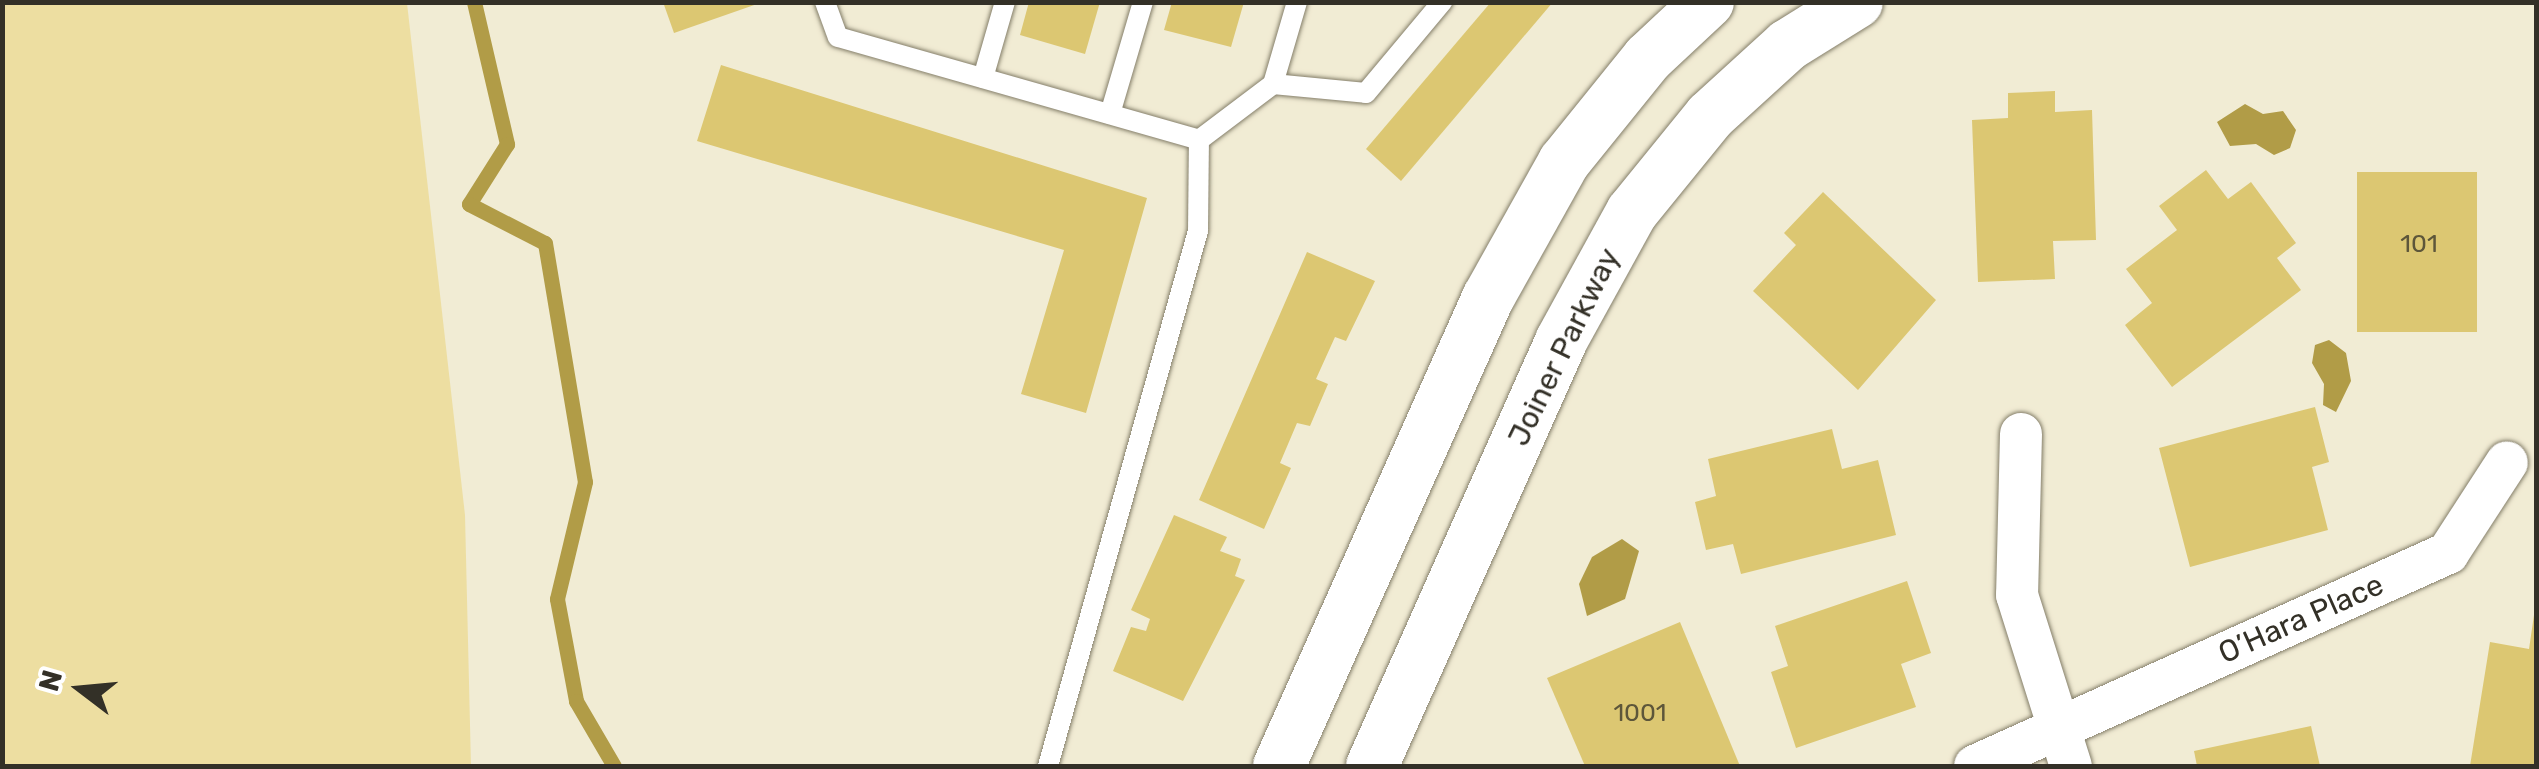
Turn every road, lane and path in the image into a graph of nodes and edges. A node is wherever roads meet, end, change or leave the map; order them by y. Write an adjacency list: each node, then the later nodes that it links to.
1 (824, 2): 8 (lane)
2 (1006, 2): 8 (lane)
3 (1142, 2): 10 (lane)
4 (1296, 2): 9 (lane)
5 (1442, 2): 9 (lane)
6 (1708, 2): 16 (street)
7 (1857, 2): 17 (street, Joiner Parkway)
8 (984, 78): 10 (lane)
9 (1273, 84): 11 (lane)
10 (1110, 114): 11 (lane)
11 (1200, 140): 15 (lane)
12 (2022, 434): 14 (street)
13 (2507, 462): 14 (street, O’Hara Place)
14 (2063, 748): 18 (street, O’Hara Place)
15 (1048, 766)
16 (1279, 766)
17 (1372, 766)
18 (1975, 766)

